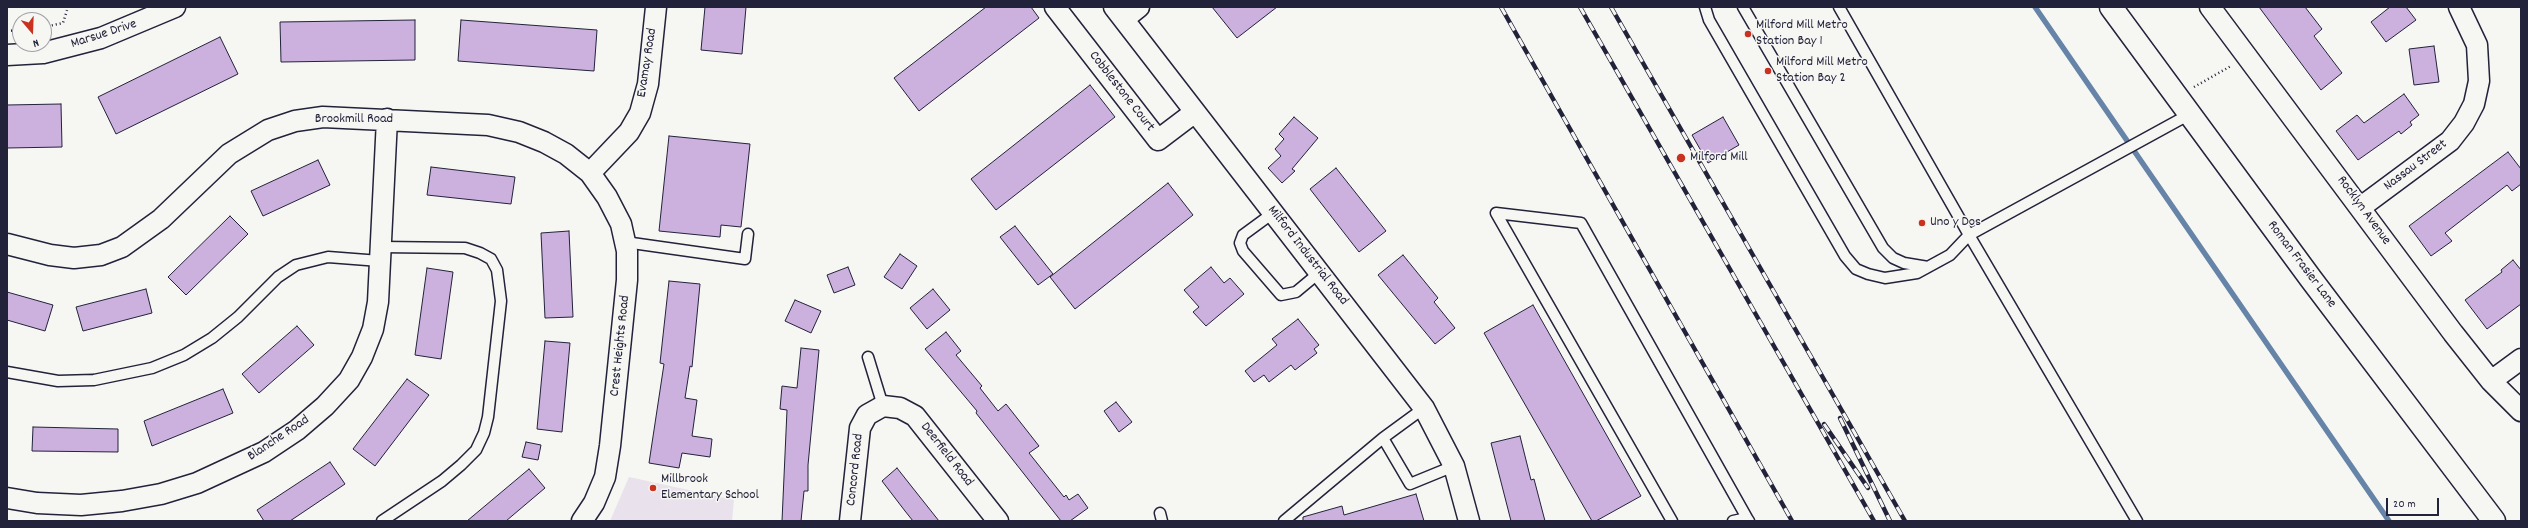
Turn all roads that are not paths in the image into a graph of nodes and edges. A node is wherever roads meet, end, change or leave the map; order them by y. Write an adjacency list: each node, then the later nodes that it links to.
1 (175, 7): 12 (street, Marsue Drive)
2 (656, 7): 16 (street, Evamay Road)
3 (1055, 7): 13 (street, Cobblestone Court)
4 (1139, 7): 11 (street)
5 (1705, 7): 24 (lane)
6 (1743, 7): 24 (lane)
7 (1839, 7): 20 (lane)
8 (2111, 7): 14 (street, Roman Frasier Lane)
9 (2210, 7): 17 (street, Rocklyn Avenue)
10 (2459, 7): 17 (street, Nassau Street)
11 (1119, 13): 13 (street, Milford Industrial Road)
12 (7, 55)
13 (1195, 112): 18 (street, Milford Industrial Road)
14 (2190, 114): 20 (lane); 46 (street, Roman Frasier Lane)
15 (388, 119): 16 (street, Brookmill Road); 22 (street, Brookmill Road); 23 (street, Blanche Road)
16 (590, 173): 21 (street, Crest Heights Road)
17 (2361, 207): 29 (street, Rocklyn Avenue)
18 (1273, 213): 25 (street, Milford Industrial Road); 25 (lane)
19 (748, 234): 21 (lane)
20 (1969, 235): 24 (lane); 45 (lane)
21 (625, 242): 38 (street, Crest Heights Road)
22 (7, 244)
23 (380, 254): 28 (lane); 35 (street, Blanche Road); 37 (lane)
24 (1928, 267)
25 (1320, 272): 31 (street, Milford Industrial Road)
26 (868, 357): 30 (lane)
27 (2521, 359): 29 (street)
28 (7, 372)
29 (2491, 381): 32 (street, Rocklyn Avenue)
30 (883, 406): 39 (street, Concord Road); 40 (street, Deerfield Road)
31 (1424, 408): 33 (lane); 34 (street, Milford Industrial Road)
32 (2521, 411)
33 (1383, 438): 34 (lane); 41 (lane)
34 (1454, 466): 42 (street, Milford Industrial Road)
35 (7, 498)
36 (1748, 520): 43 (lane); 44 (lane)
37 (382, 521)
38 (582, 521)
39 (850, 521)
40 (998, 521)
41 (1284, 521)
42 (1469, 521)
43 (1672, 521)
44 (1733, 521)
45 (2137, 521)
46 (2494, 521)

